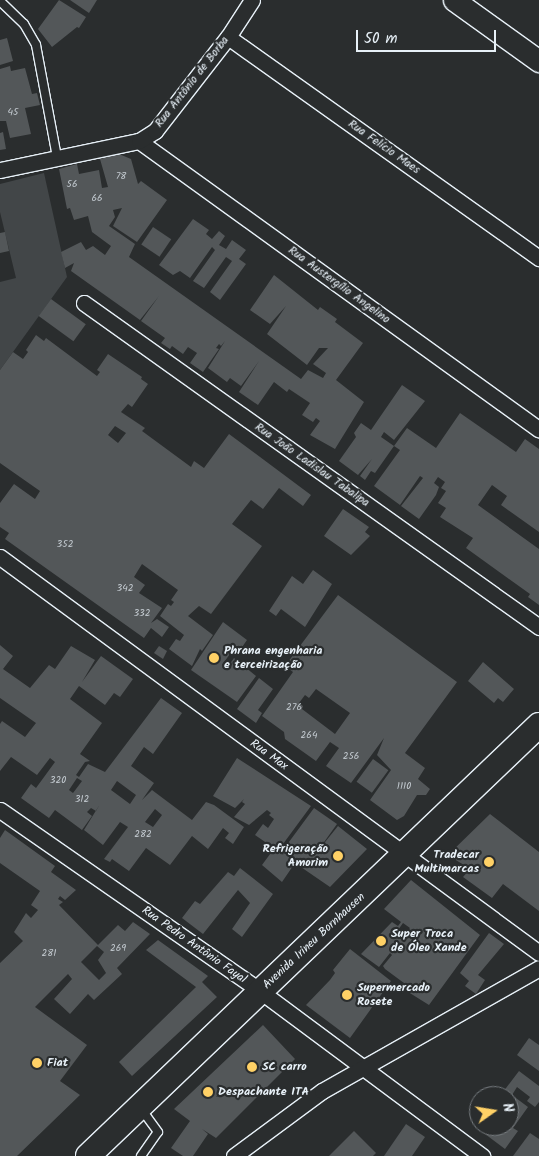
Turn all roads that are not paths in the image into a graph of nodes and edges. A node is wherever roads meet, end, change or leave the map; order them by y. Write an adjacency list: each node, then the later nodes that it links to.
1 (252, 0): 4 (street, Rua Antônio de Borba)
2 (454, 0): 5 (main road)
3 (0, 1): 7 (lane)
4 (228, 37): 6 (street, Rua Antônio de Borba); 9 (street, Rua Felício Maes)
5 (539, 61)
6 (139, 141): 7 (street, Rua Antônio de Borba); 11 (street, Rua Austergílio Angelino)
7 (57, 157): 8 (street, Rua Antônio de Borba)
8 (0, 170)
9 (539, 258)
10 (84, 303): 13 (street, Rua João Ladislau Tabalipa)
11 (539, 428)
12 (0, 558): 16 (street, Rua Max)
13 (539, 627)
14 (539, 725): 16 (main road, Avenida Irineu Bornhausen)
15 (0, 810): 19 (street, Rua Pedro Antônio Fayal)
16 (405, 854): 17 (street, Rua Max); 19 (main road, Avenida Irineu Bornhausen)
17 (539, 952)
18 (539, 968): 20 (street)
19 (260, 991): 20 (street, Rua Pedro Antônio Fayal); 21 (main road, Avenida Irineu Bornhausen)
20 (363, 1067): 24 (street); 25 (street, Rua Pedro Antônio Fayal)
21 (140, 1107): 22 (main road, Avenida Irineu Bornhausen); 23 (lane)
22 (88, 1156)
23 (140, 1156)
24 (234, 1156)
25 (482, 1156)

